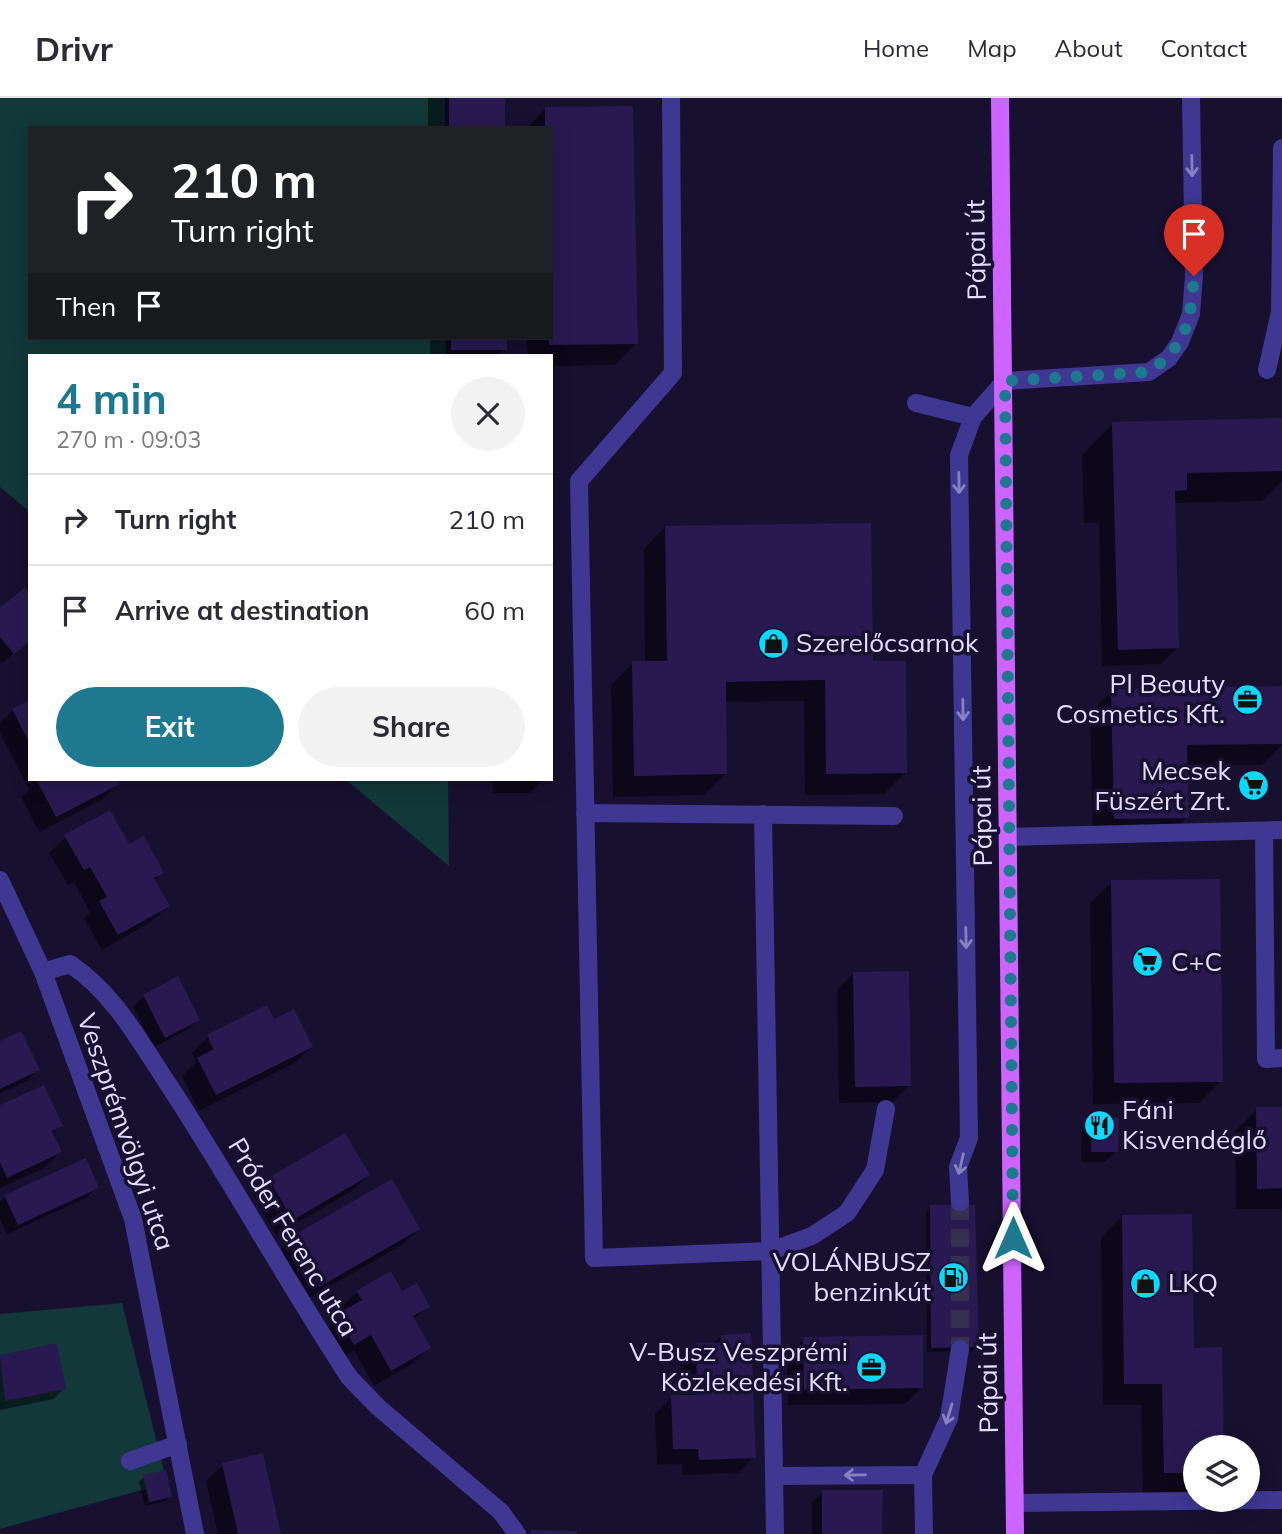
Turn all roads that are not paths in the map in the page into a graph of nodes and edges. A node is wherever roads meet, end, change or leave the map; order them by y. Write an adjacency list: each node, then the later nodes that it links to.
1 (671, 98): 9 (street)
2 (1000, 98): 6 (main road, Pápai út)
3 (1191, 98): 6 (street, one-way to 6)
4 (1282, 148): 5 (street)
5 (1268, 370)
6 (1005, 381): 8 (street); 13 (main road, Pápai út)
7 (916, 403): 8 (street)
8 (972, 417): 18 (street, one-way to 18)
9 (585, 813): 10 (street); 19 (street)
10 (764, 814): 11 (street); 19 (street)
11 (894, 816)
12 (1273, 831): 13 (street); 16 (street)
13 (1009, 837): 26 (main road, Pápai út)
14 (0, 880): 15 (street, Veszprémvölgyi utca)
15 (43, 972): 21 (street, Veszprémvölgyi utca); 28 (street, Próder Ferenc utca)
16 (1282, 1058)
17 (886, 1109): 19 (street)
18 (960, 1202)
19 (771, 1251): 24 (street)
20 (960, 1349): 23 (street, one-way to 23)
21 (178, 1444): 22 (street); 27 (street, Veszprémvölgyi utca)
22 (130, 1461)
23 (923, 1475): 24 (street, one-way to 24); 30 (street)
24 (775, 1476): 29 (street)
25 (1282, 1500): 26 (street)
26 (1015, 1503): 31 (main road, Pápai út)
27 (195, 1534)
28 (517, 1534)
29 (775, 1534)
30 (924, 1534)
31 (1015, 1534)

